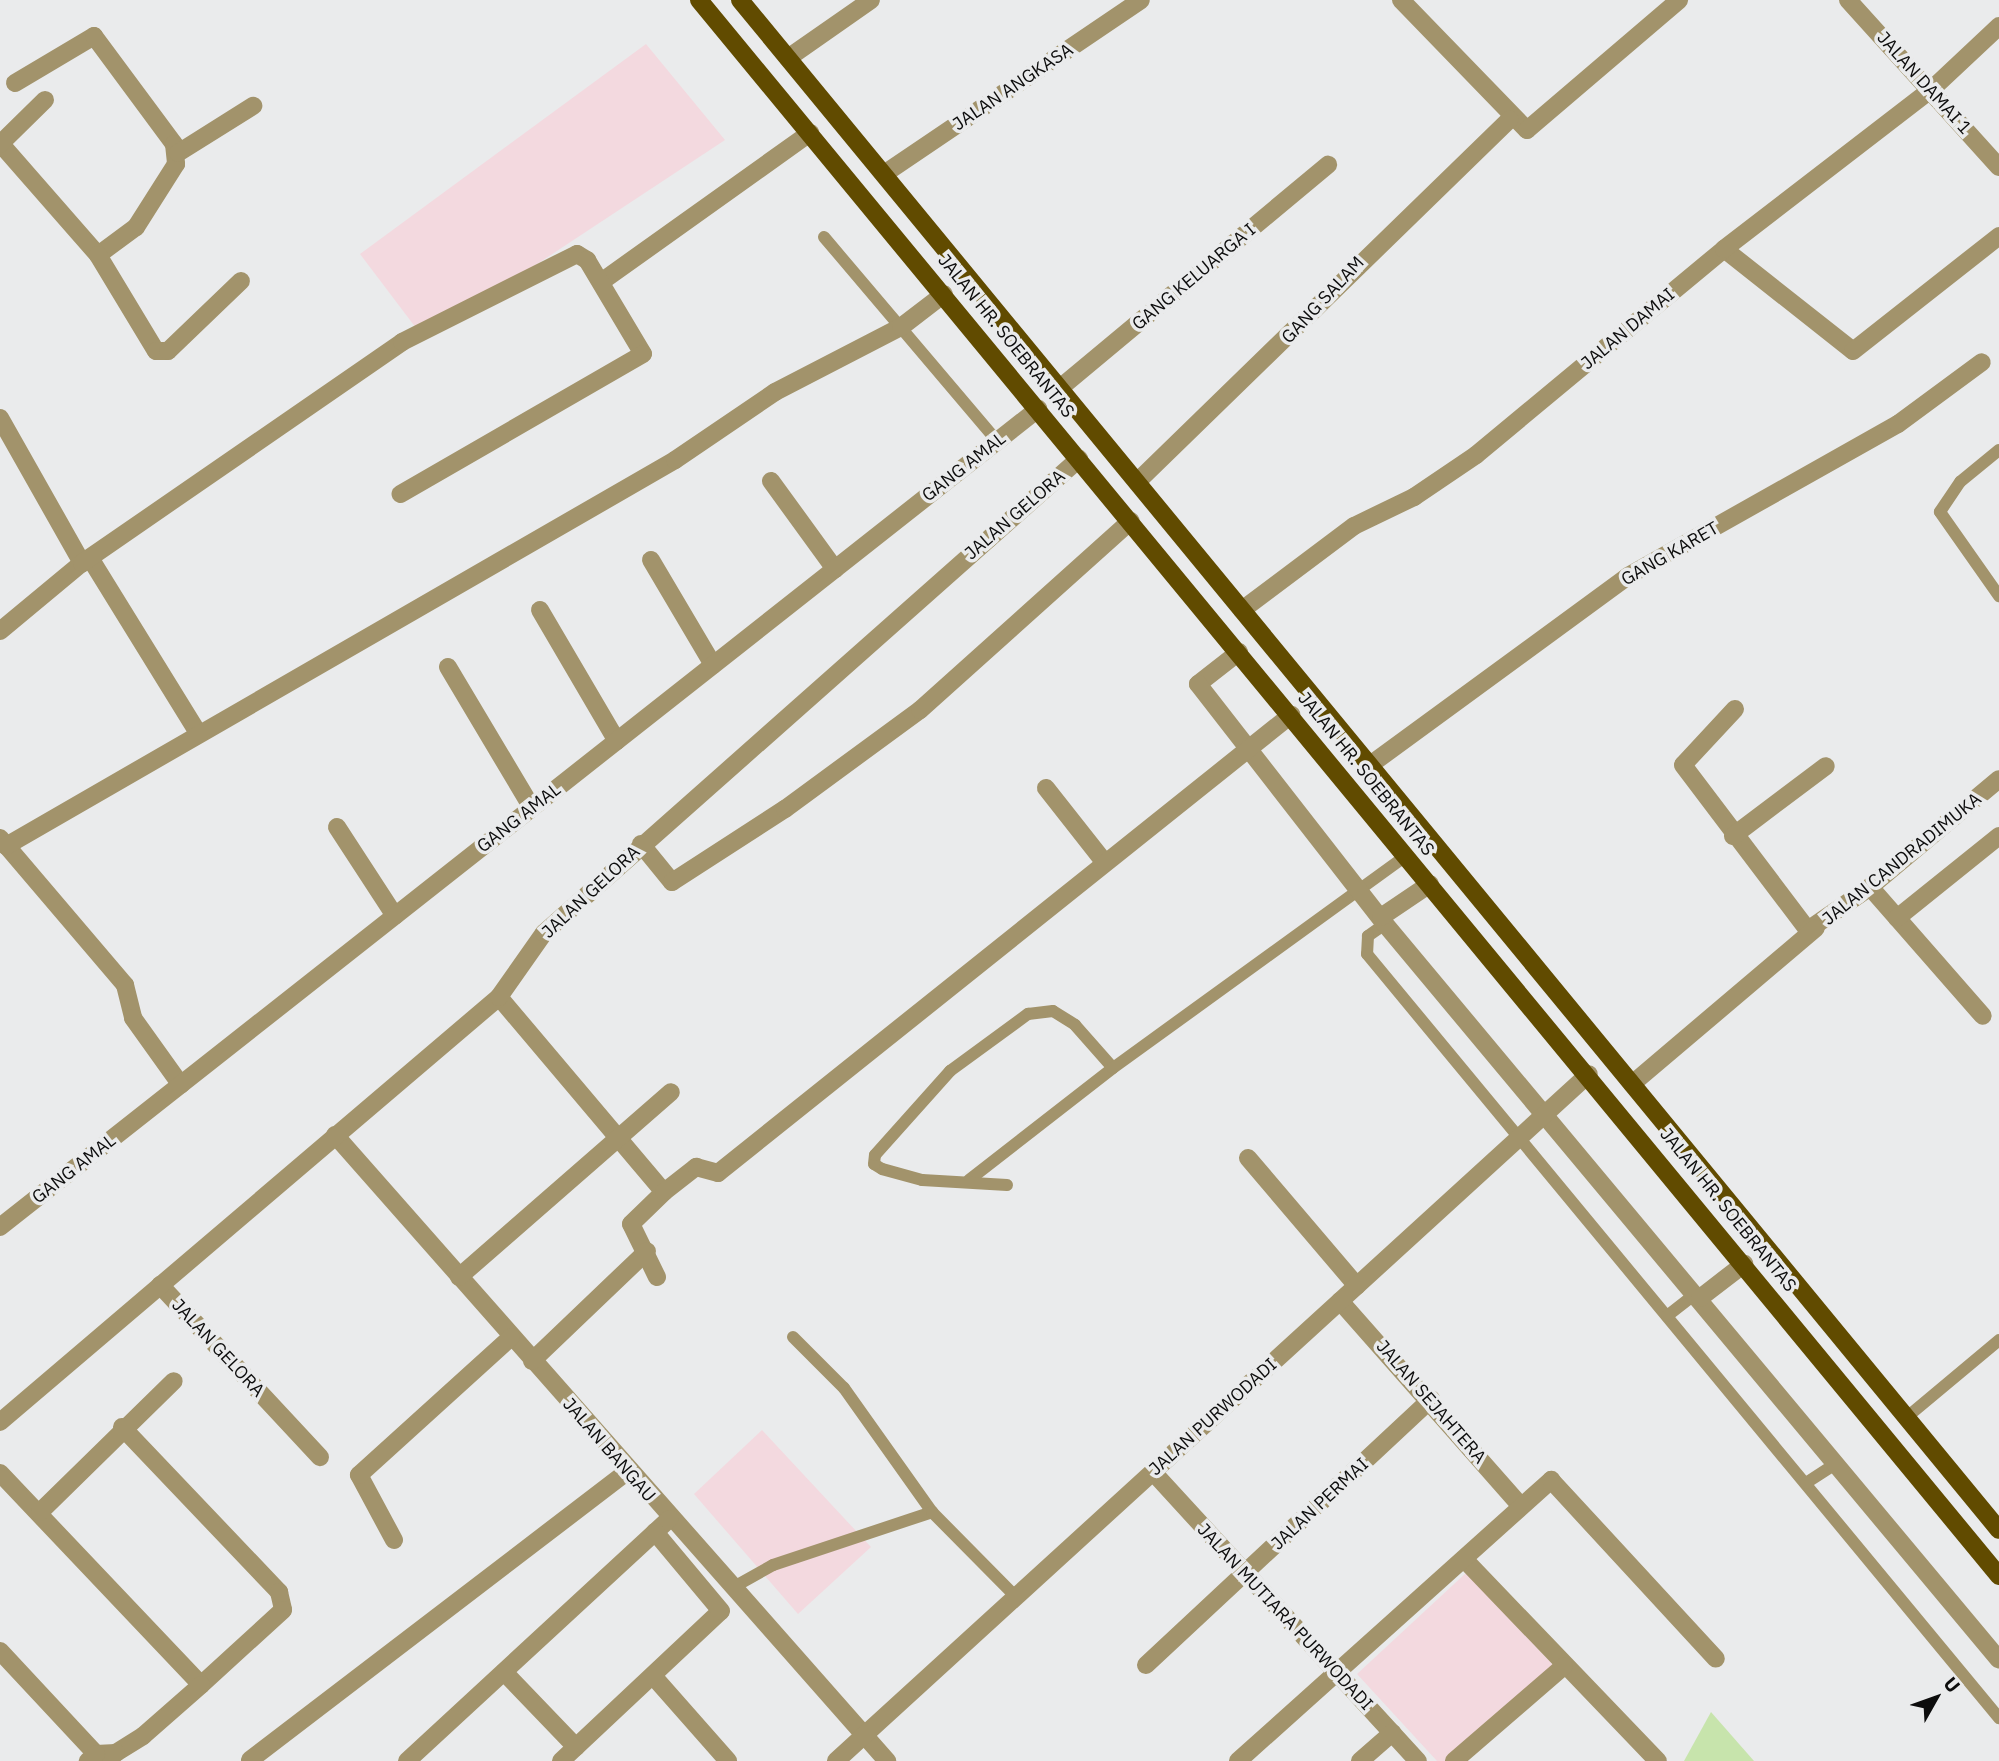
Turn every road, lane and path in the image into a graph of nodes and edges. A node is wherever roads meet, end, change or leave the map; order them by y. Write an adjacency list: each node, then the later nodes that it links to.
1 (699, 0): 15 (main road, JALAN HR. SOEBRANTAS)
2 (740, 0): 9 (main road, JALAN HR. SOEBRANTAS)
3 (871, 0): 9 (street)
4 (1141, 0): 20 (street, JALAN ANGKASA)
5 (1401, 0): 14 (street)
6 (1679, 0): 14 (street)
7 (1848, 0): 11 (street, JALAN DAMAI 1)
8 (1999, 26): 11 (street, JALAN DAMAI)
9 (788, 58): 20 (main road, JALAN HR. SOEBRANTAS)
10 (15, 83): 17 (street)
11 (1933, 89): 19 (street, JALAN DAMAI 1); 23 (street, JALAN DAMAI)
12 (45, 100): 16 (street)
13 (253, 106): 17 (street)
14 (1510, 119): 37 (street, GANG SALAM)
15 (810, 133): 26 (street); 27 (main road, JALAN HR. SOEBRANTAS)
16 (0, 144): 24 (street)
17 (178, 153): 24 (street)
18 (1328, 165): 30 (street, GANG KELUARGA I)
19 (1999, 167)
20 (884, 174): 30 (main road, JALAN HR. SOEBRANTAS)
21 (1999, 236): 23 (street)
22 (824, 237): 28 (lane)
23 (1724, 249): 45 (street, JALAN DAMAI)
24 (98, 255): 25 (street)
25 (241, 281)
26 (601, 282): 38 (street); 40 (street)
27 (944, 294): 28 (street); 31 (main road, JALAN HR. SOEBRANTAS)
28 (901, 327): 33 (lane); 52 (street)
29 (1982, 362): 55 (street, GANG KARET)
30 (1060, 388): 37 (main road, JALAN HR. SOEBRANTAS)
31 (1038, 409): 33 (street, GANG AMAL); 35 (main road, JALAN HR. SOEBRANTAS)
32 (0, 418): 40 (street)
33 (997, 441): 42 (street, GANG AMAL)
34 (1999, 450): 43 (lane)
35 (1079, 459): 39 (main road, JALAN HR. SOEBRANTAS); 64 (street, JALAN GELORA)
36 (771, 481): 42 (street)
37 (1137, 482): 45 (main road, JALAN HR. SOEBRANTAS)
38 (401, 494)
39 (1131, 521): 47 (main road, JALAN HR. SOEBRANTAS); 64 (street)
40 (86, 560): 46 (street); 52 (street)
41 (651, 560): 48 (street)
42 (835, 569): 48 (street, GANG AMAL)
43 (1999, 596)
44 (540, 610): 53 (street)
45 (1242, 610): 55 (main road, JALAN HR. SOEBRANTAS)
46 (0, 631)
47 (1239, 652): 51 (main road, JALAN HR. SOEBRANTAS); 54 (street)
48 (713, 665): 53 (street, GANG AMAL)
49 (448, 667): 59 (street)
50 (1735, 709): 61 (street)
51 (1291, 715): 54 (street); 65 (main road, JALAN HR. SOEBRANTAS)
52 (198, 733): 63 (street)
53 (617, 741): 59 (street, GANG AMAL)
54 (1252, 747): 66 (street); 69 (street)
55 (1370, 765): 78 (main road, JALAN HR. SOEBRANTAS)
56 (1826, 766): 61 (street)
57 (1999, 779): 68 (street, JALAN CANDRADIMUKA)
58 (1046, 788): 66 (street)
59 (532, 808): 70 (street, GANG AMAL)
60 (337, 827): 70 (street)
61 (1733, 836): 73 (street)
62 (1999, 836): 71 (street)
63 (3, 842): 79 (street)
64 (641, 844): 74 (street, JALAN GELORA)
65 (1406, 856): 67 (main road, JALAN HR. SOEBRANTAS); 69 (lane)
66 (1105, 863): 88 (street)
67 (1430, 884): 72 (street); 77 (main road, JALAN HR. SOEBRANTAS)
68 (1870, 887): 71 (street); 73 (street, JALAN CANDRADIMUKA)
69 (1361, 892): 72 (street); 76 (lane)
70 (395, 916): 79 (street, GANG AMAL)
71 (1897, 918): 75 (street)
72 (1383, 921): 81 (street); 84 (lane)
73 (1809, 927): 78 (street, JALAN CANDRADIMUKA)
74 (499, 998): 82 (street, JALAN GELORA); 83 (street)
75 (1983, 1016)
76 (1113, 1069): 86 (lane); 86 (lane)
77 (1589, 1074): 81 (street, JALAN PURWODADI); 91 (main road, JALAN HR. SOEBRANTAS)
78 (1632, 1084): 105 (main road, JALAN HR. SOEBRANTAS)
79 (181, 1085): 89 (street, GANG AMAL)
80 (671, 1092): 83 (street)
81 (1548, 1112): 84 (street, JALAN PURWODADI); 96 (street)
82 (335, 1135): 92 (street, JALAN BANGAU); 94 (street, JALAN GELORA)
83 (618, 1135): 88 (street); 92 (street)
84 (1519, 1137): 95 (street, JALAN PURWODADI); 98 (lane)
85 (1248, 1158): 95 (street)
86 (969, 1180): 87 (lane)
87 (1007, 1185)
88 (664, 1192): 90 (street)
89 (3, 1219)
90 (648, 1251): 93 (street); 102 (street)
91 (1744, 1264): 96 (street); 123 (main road, JALAN HR. SOEBRANTAS)
92 (459, 1277): 100 (street, JALAN BANGAU)
93 (657, 1277)
94 (160, 1285): 106 (street); 108 (street, JALAN GELORA)
95 (1357, 1286): 97 (street, JALAN PURWODADI)
96 (1698, 1296): 98 (lane); 109 (street)
97 (1340, 1301): 104 (street, JALAN SEJAHTERA); 111 (street, JALAN PURWODADI)
98 (1667, 1316): 113 (lane)
99 (793, 1337): 116 (lane)
100 (511, 1338): 102 (street, JALAN BANGAU); 120 (street)
101 (1999, 1340): 105 (lane)
102 (532, 1362): 110 (street, JALAN BANGAU)
103 (174, 1381): 107 (street)
104 (1431, 1399): 114 (street, JALAN SEJAHTERA); 122 (street, JALAN PERMAI)
105 (1907, 1417): 118 (main road, JALAN HR. SOEBRANTAS)
106 (0, 1422)
107 (122, 1427): 115 (street); 134 (street)
108 (320, 1457)
109 (1837, 1463): 113 (lane); 128 (street)
110 (628, 1471): 117 (street, JALAN BANGAU); 140 (street)
111 (1153, 1472): 122 (street, JALAN MUTIARA PURWODADI); 125 (street, JALAN PURWODADI)
112 (0, 1473): 115 (street)
113 (1806, 1483): 135 (lane)
114 (1520, 1505): 121 (street); 127 (street)
115 (40, 1512): 134 (street)
116 (932, 1512): 124 (lane); 125 (lane)
117 (669, 1519): 119 (street); 124 (street, JALAN BANGAU)
118 (1999, 1530)
119 (655, 1532): 131 (street); 133 (street)
120 (394, 1540)
121 (1464, 1559): 130 (street); 132 (street)
122 (1246, 1574): 129 (street, JALAN PERMAI); 132 (street, JALAN MUTIARA PURWODADI)
123 (1999, 1576)
124 (732, 1588): 137 (street, JALAN BANGAU)
125 (1016, 1597): 137 (street, JALAN PURWODADI)
126 (0, 1651): 139 (street)
127 (1716, 1659)
128 (1999, 1660)
129 (1146, 1664)
130 (1564, 1666): 149 (street); 150 (street)
131 (503, 1672): 138 (street); 141 (street)
132 (1337, 1673): 136 (street, JALAN MUTIARA PURWODADI); 146 (street)
133 (654, 1677): 138 (street); 143 (street)
134 (201, 1685): 139 (street)
135 (1999, 1718)
136 (1392, 1733): 147 (street); 148 (street, JALAN MUTIARA PURWODADI)
137 (865, 1735): 144 (street, JALAN PURWODADI); 145 (street, JALAN BANGAU)
138 (576, 1747): 142 (street)
139 (92, 1757)
140 (250, 1760)
141 (407, 1761)
142 (561, 1761)
143 (728, 1761)
144 (836, 1761)
145 (887, 1761)
146 (1238, 1761)
147 (1360, 1761)
148 (1418, 1761)
149 (1454, 1761)
150 (1658, 1761)

